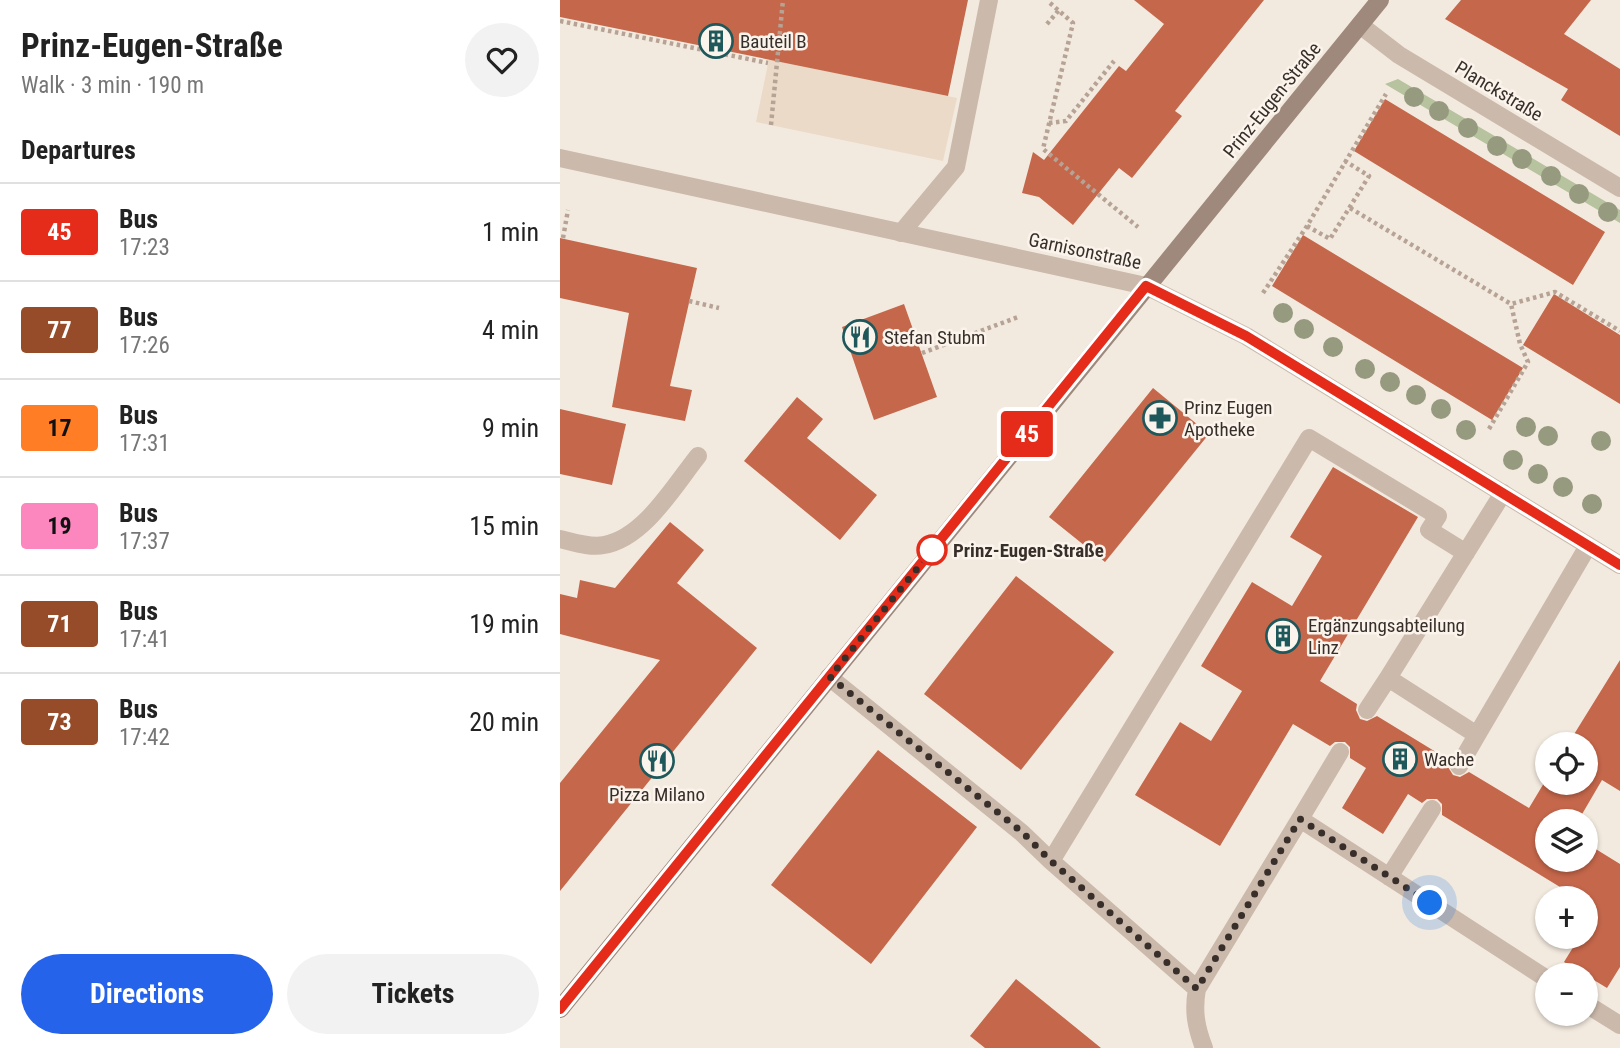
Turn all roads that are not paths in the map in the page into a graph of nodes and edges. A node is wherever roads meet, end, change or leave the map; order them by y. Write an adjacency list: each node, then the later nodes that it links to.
1 (989, 0): 6 (street)
2 (1380, 0): 3 (main road, Prinz-Eugen-Straße)
3 (1360, 24): 5 (street, Planckstraße); 7 (main road, Prinz-Eugen-Straße)
4 (560, 158): 6 (street, Garnisonstraße)
5 (1620, 188)
6 (901, 233): 7 (street, Garnisonstraße)
7 (1146, 286): 9 (street, Garnisonstraße); 14 (main road, Prinz-Eugen-Straße)
8 (698, 456): 10 (street)
9 (1503, 494): 11 (street, Garnisonstraße); 12 (street)
10 (560, 539)
11 (1588, 546): 13 (street, Garnisonstraße); 17 (street)
12 (1466, 553): 15 (street); 22 (street)
13 (1620, 565)
14 (830, 677): 22 (street); 26 (main road, Prinz-Eugen-Straße)
15 (1388, 678): 16 (street); 17 (street)
16 (1367, 710)
17 (1477, 735): 19 (street)
18 (1340, 752): 21 (street)
19 (1459, 766)
20 (1432, 809): 23 (street)
21 (1300, 819): 23 (street); 25 (street)
22 (1051, 861): 25 (street)
23 (1390, 877): 24 (street)
24 (1535, 971)
25 (1197, 989): 29 (street)
26 (560, 1009)
27 (1598, 1011): 28 (street)
28 (1619, 1022)
29 (1204, 1048)

